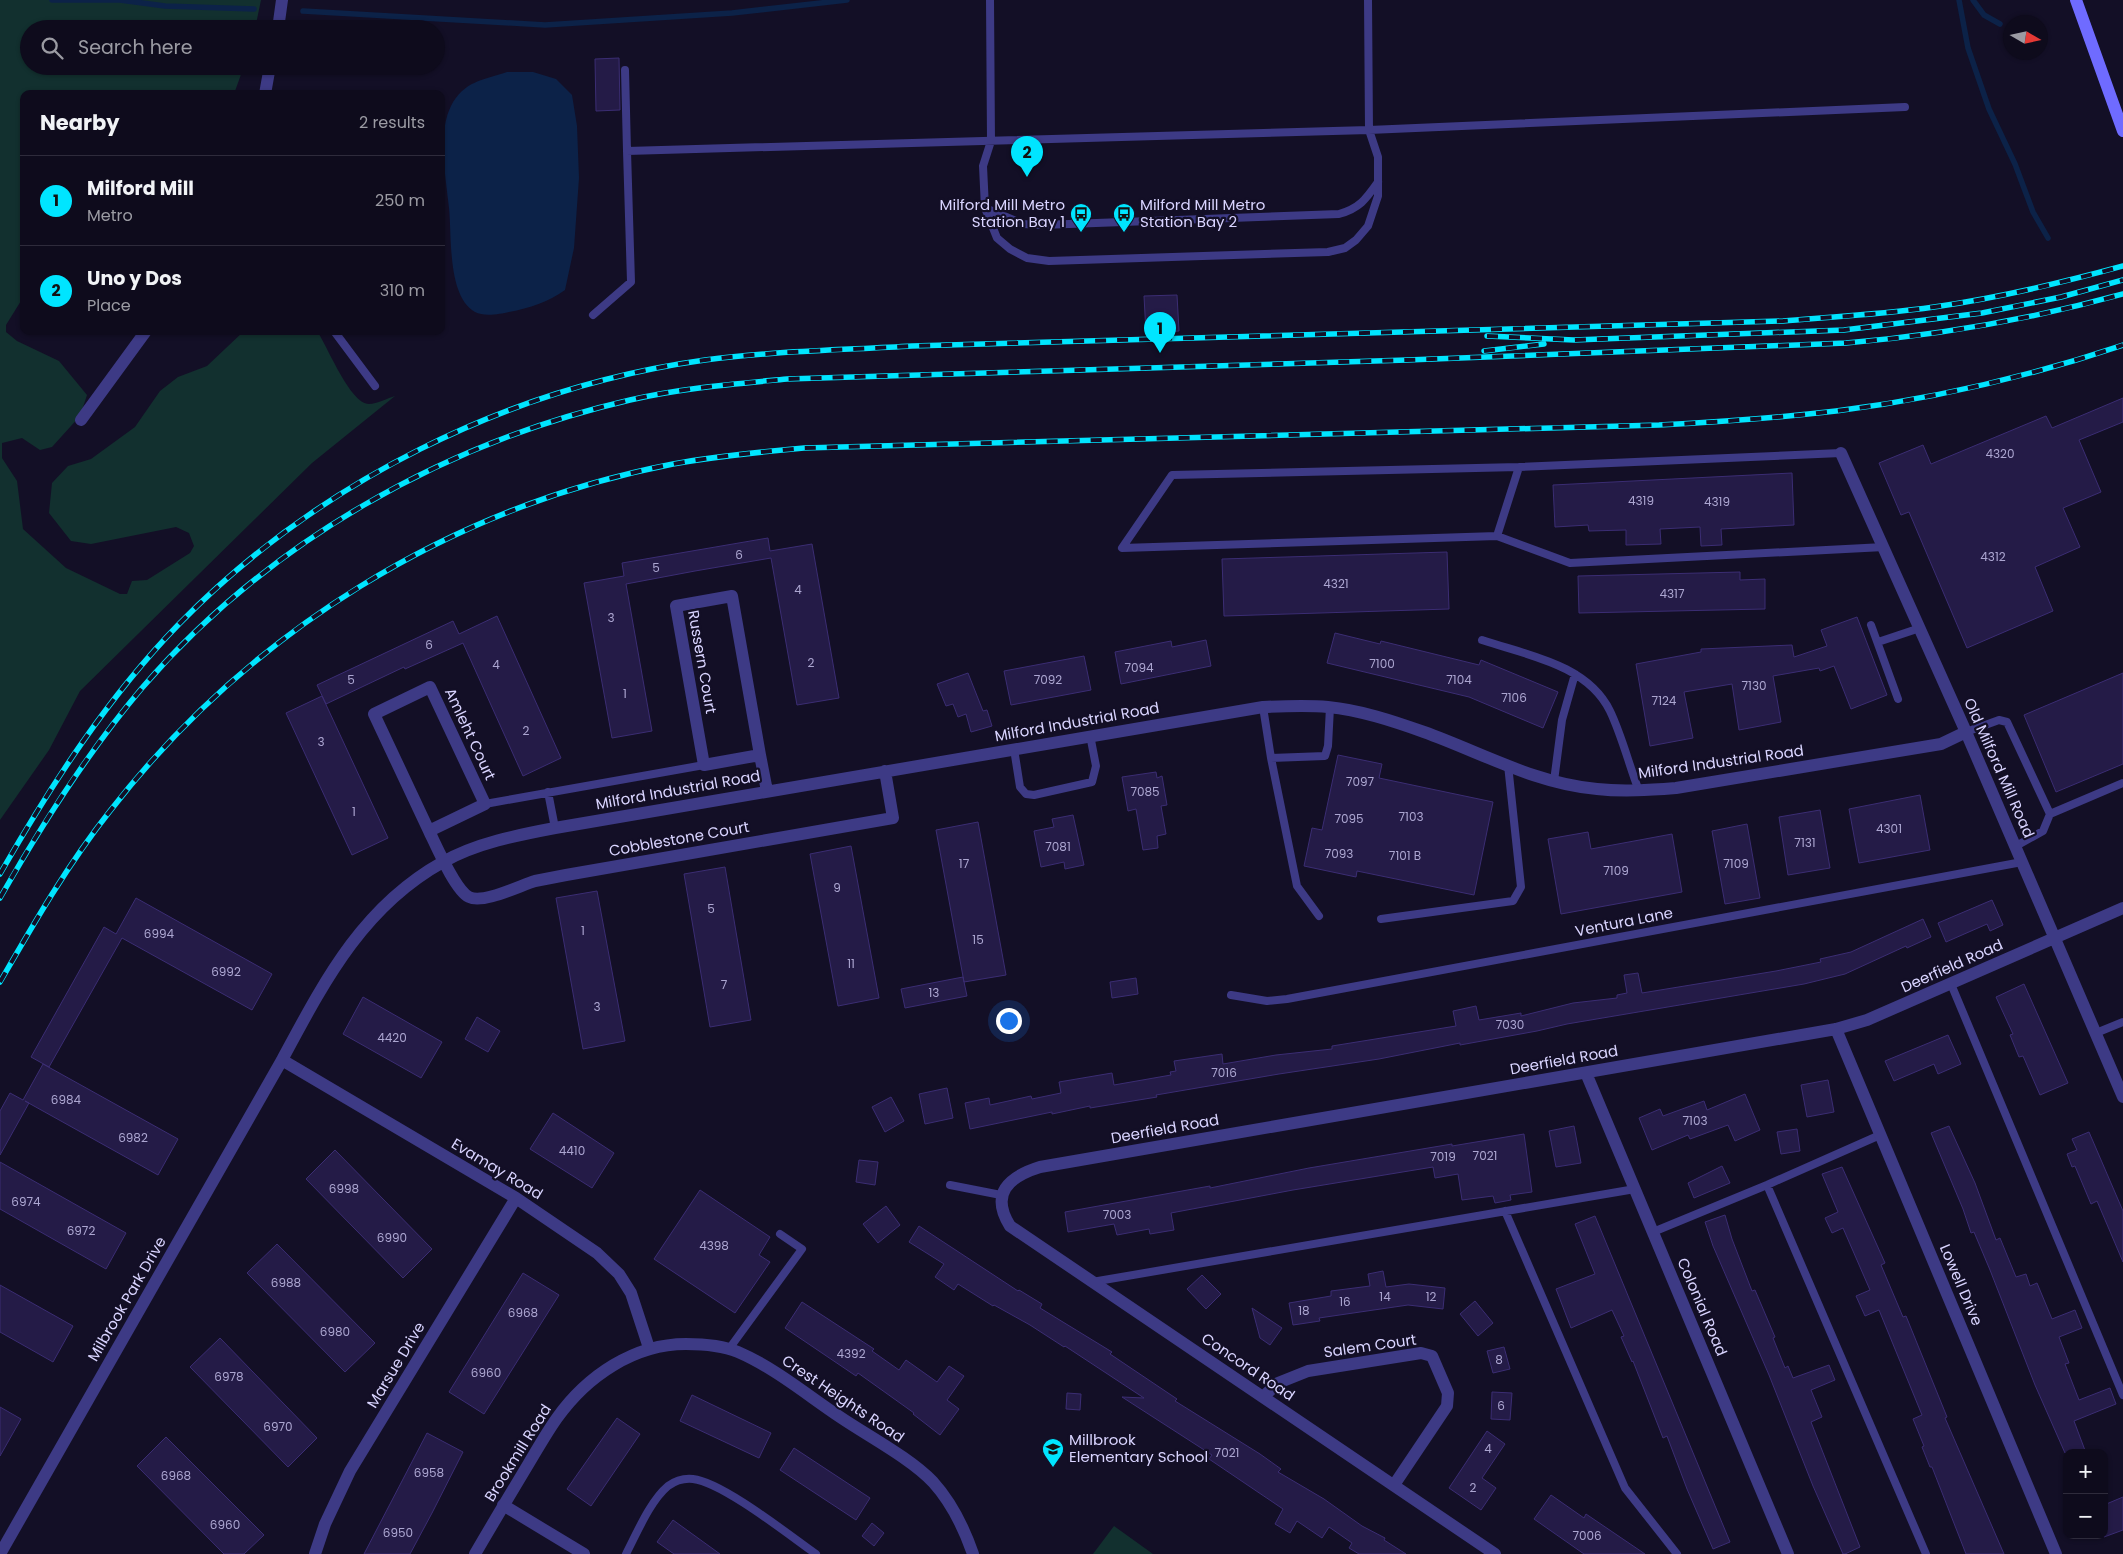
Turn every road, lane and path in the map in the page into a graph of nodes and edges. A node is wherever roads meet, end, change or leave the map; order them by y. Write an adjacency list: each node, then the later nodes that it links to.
1 (282, 0): 5 (street)
2 (990, 0): 12 (lane)
3 (1368, 0): 10 (lane)
4 (2076, 0): 11 (main road)
5 (279, 20)
6 (625, 70): 13 (lane)
7 (268, 75): 8 (street)
8 (266, 90)
9 (1904, 107): 10 (lane)
10 (1369, 130): 12 (lane); 14 (lane)
11 (2123, 131)
12 (991, 141): 13 (lane); 15 (lane)
13 (627, 151): 16 (lane)
14 (1378, 182): 15 (lane); 15 (lane)
15 (985, 208)
16 (593, 315)
17 (143, 335): 20 (street)
18 (337, 335): 19 (lane)
19 (374, 386)
20 (81, 420)
21 (1841, 453): 22 (lane); 24 (street, Old Milford Mill Road)
22 (1519, 467): 23 (lane); 23 (lane)
23 (1497, 536): 24 (lane)
24 (1884, 547): 26 (street, Old Milford Mill Road)
25 (1872, 624): 28 (lane)
26 (1920, 628): 28 (lane); 33 (street, Old Milford Mill Road)
27 (1482, 640): 29 (lane)
28 (1878, 642): 30 (lane)
29 (1575, 674): 41 (lane); 44 (lane)
30 (1898, 699)
31 (1263, 707): 32 (street, Milford Industrial Road); 34 (street, Milford Industrial Road); 37 (lane)
32 (1330, 707): 37 (lane); 39 (street, Milford Industrial Road)
33 (1966, 732): 44 (street, Milford Industrial Road); 47 (lane); 50 (street, Old Milford Mill Road)
34 (1090, 736): 35 (street, Milford Industrial Road); 35 (lane)
35 (1014, 749): 40 (street, Milford Industrial Road)
36 (760, 755): 38 (street); 38 (street, Russern Court); 43 (street, Russern Court)
37 (1271, 758): 54 (lane)
38 (704, 765): 45 (lane)
39 (1508, 765): 41 (street, Milford Industrial Road); 55 (lane)
40 (885, 771): 43 (street, Milford Industrial Road); 51 (street, Cobblestone Court)
41 (1554, 781): 44 (street, Milford Industrial Road)
42 (2123, 782): 47 (lane)
43 (767, 791): 48 (street, Milford Industrial Road)
44 (1639, 791)
45 (548, 792): 46 (lane); 48 (lane)
46 (485, 804): 49 (street, Amleht Court); 49 (street, Amleht Court)
47 (2050, 814): 50 (lane)
48 (555, 828): 51 (street, Milford Industrial Road)
49 (429, 831): 51 (street, Amleht Court)
50 (2016, 846): 52 (street, Old Milford Mill Road)
51 (444, 862): 62 (street, Milford Industrial Road)
52 (2022, 862): 56 (street, Old Milford Mill Road); 58 (lane, Ventura Lane)
53 (2123, 908): 56 (street, Deerfield Road)
54 (1319, 916)
55 (1381, 919)
56 (2055, 938): 57 (street, Deerfield Road); 61 (street, Old Milford Mill Road)
57 (1951, 984): 60 (street, Deerfield Road); 77 (lane)
58 (1231, 995)
59 (2123, 1022): 61 (lane)
60 (1836, 1029): 63 (street, Deerfield Road); 65 (street, Lowell Drive)
61 (2096, 1033): 64 (street, Old Milford Mill Road)
62 (282, 1060): 70 (street, Evamay Road); 81 (street, Milbrook Park Drive)
63 (1586, 1073): 68 (street, Colonial Road); 69 (street, Deerfield Road)
64 (2123, 1097)
65 (1880, 1135): 67 (lane); 92 (street, Lowell Drive)
66 (950, 1185): 69 (lane)
67 (1767, 1185): 72 (lane); 91 (lane)
68 (1635, 1189): 71 (lane); 72 (street, Colonial Road)
69 (1001, 1195): 74 (street, Concord Road)
70 (516, 1198): 75 (street, Evamay Road); 82 (street, Marsue Drive)
71 (1505, 1211): 74 (lane); 89 (lane)
72 (1653, 1232): 90 (street, Colonial Road)
73 (780, 1234): 76 (lane)
74 (1092, 1282): 78 (street, Concord Road)
75 (649, 1348): 76 (street, Crest Heights Road); 80 (street, Brookmill Road)
76 (729, 1350): 87 (street, Crest Heights Road)
77 (2123, 1395)
78 (1263, 1397): 79 (street, Concord Road); 79 (street, Salem Court)
79 (1394, 1485): 88 (street, Concord Road)
80 (503, 1505): 83 (street, Brookmill Road); 84 (street)
81 (0, 1554)
82 (315, 1554)
83 (475, 1554)
84 (584, 1554)
85 (626, 1554): 86 (lane)
86 (816, 1554)
87 (973, 1554)
88 (1495, 1554)
89 (1677, 1554)
90 (1788, 1554)
91 (1926, 1554)
92 (2056, 1554)

